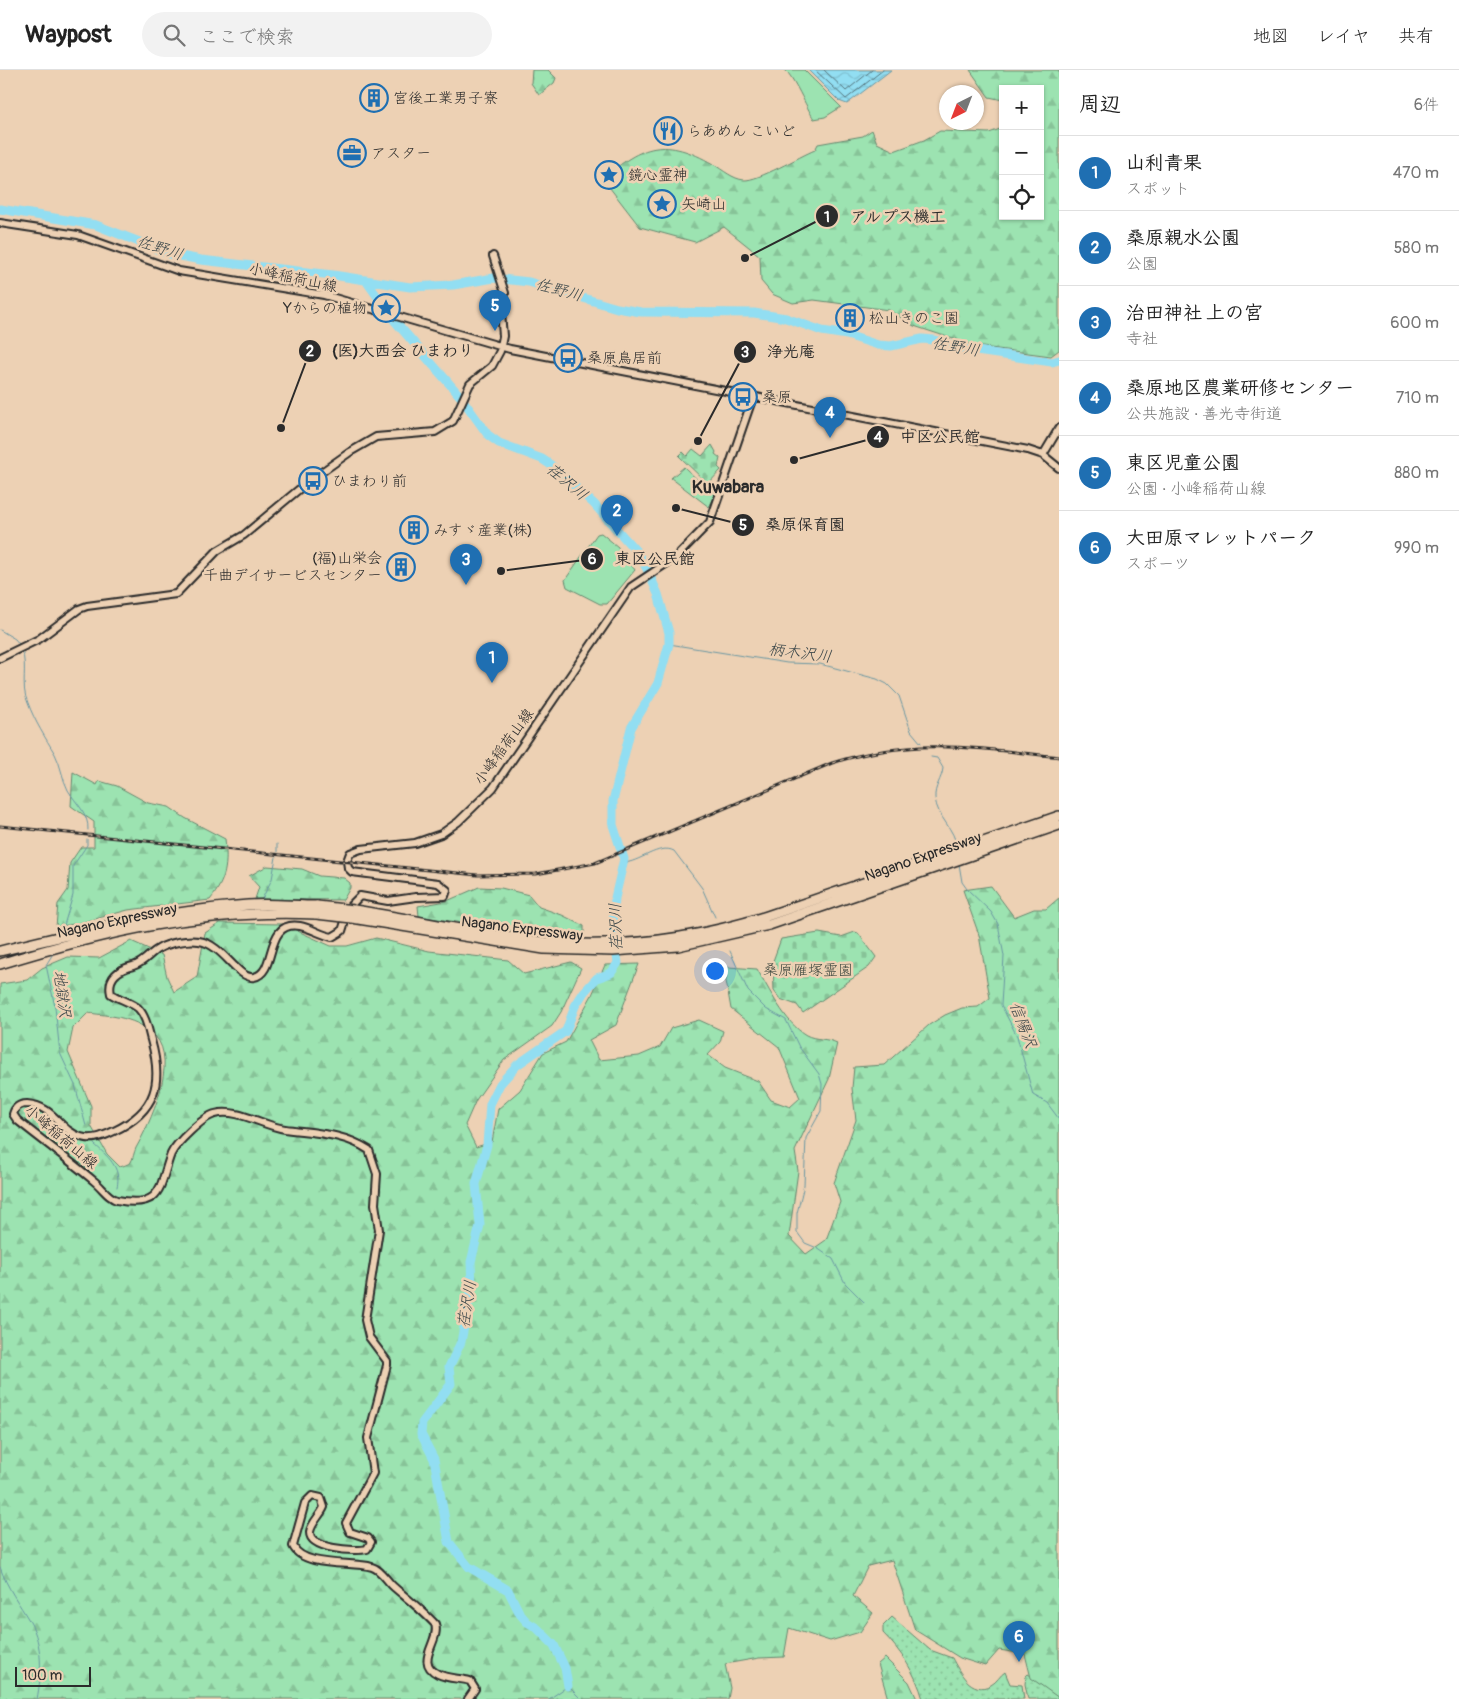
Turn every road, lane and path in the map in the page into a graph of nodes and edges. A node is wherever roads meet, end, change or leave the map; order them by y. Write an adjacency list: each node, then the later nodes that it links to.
1 (0, 223): 3 (main road, 小峰稲荷山線)
2 (493, 256): 3 (main road)
3 (501, 347): 4 (main road, 小峰稲荷山線); 8 (main road)
4 (753, 397): 6 (main road); 15 (main road, 小峰稲荷山線)
5 (1059, 428): 6 (main road)
6 (1043, 455): 7 (main road)
7 (1059, 468)
8 (0, 658)
9 (1059, 816): 12 (highway, Nagano Expressway)
10 (1059, 824): 12 (highway, Nagano Expressway)
11 (142, 922): 12 (highway, Nagano Expressway, bridge); 13 (highway, Nagano Expressway); 14 (highway, Nagano Expressway)
12 (635, 946)
13 (0, 951)
14 (0, 964)
15 (468, 1699)

